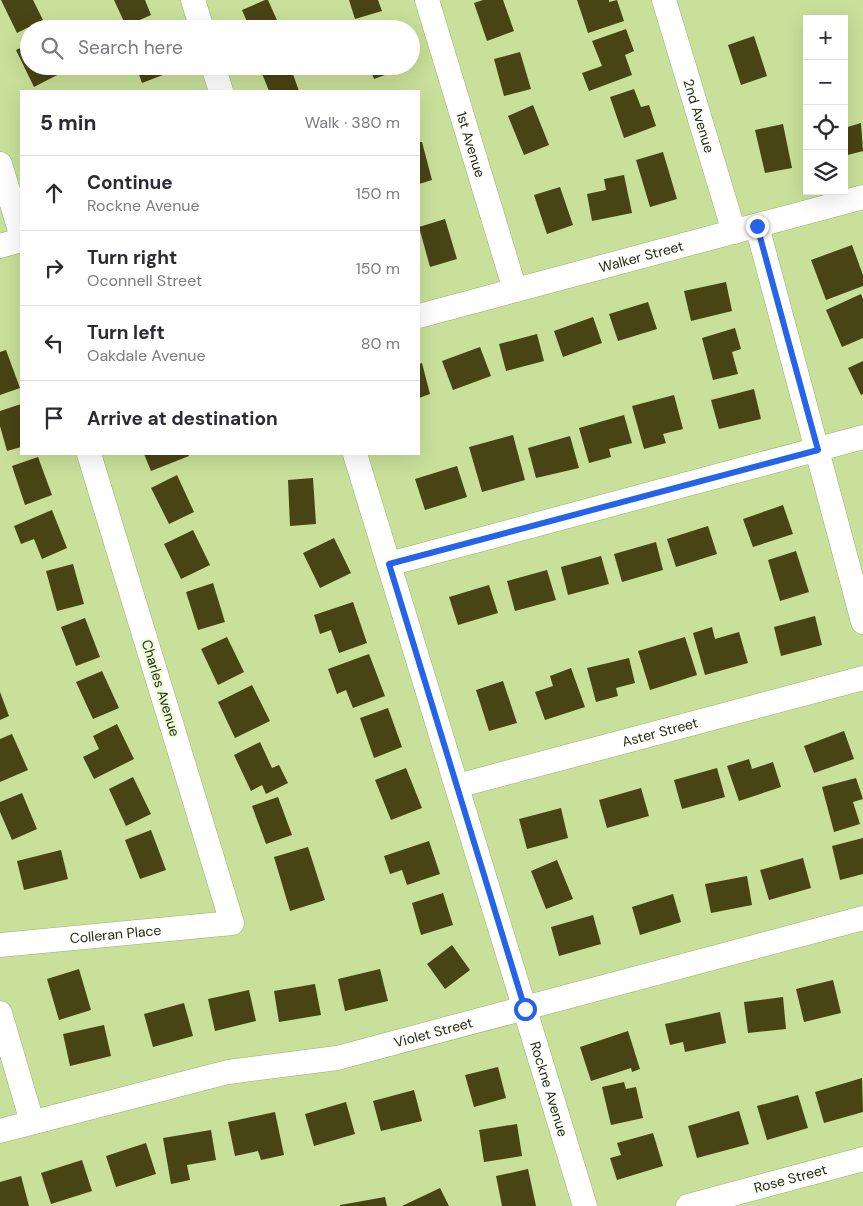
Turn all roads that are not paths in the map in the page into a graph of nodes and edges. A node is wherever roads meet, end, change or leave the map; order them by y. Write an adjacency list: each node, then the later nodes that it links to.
1 (193, 0): 4 (street)
2 (427, 0): 14 (street, 1st Avenue)
3 (664, 0): 11 (street, 2nd Avenue)
4 (199, 20)
5 (216, 75): 6 (street)
6 (221, 90)
7 (0, 164): 10 (street)
8 (863, 197): 9 (street, Walker Street)
9 (757, 226): 11 (street, Walker Street); 17 (street)
10 (20, 231)
11 (734, 232): 14 (street, Walker Street)
12 (20, 240): 13 (street)
13 (0, 246)
14 (514, 290): 15 (street, Walker Street)
15 (420, 316)
16 (863, 438): 17 (street)
17 (818, 450): 20 (street); 21 (street)
18 (89, 455): 25 (street, Charles Avenue)
19 (355, 455): 20 (street, Rockne Avenue)
20 (389, 564): 23 (street, Rockne Avenue)
21 (863, 622)
22 (863, 678): 23 (street, Aster Street)
23 (457, 786): 27 (street, Rockne Avenue)
24 (863, 918): 27 (street, Violet Street)
25 (232, 923): 26 (street, Colleran Place)
26 (0, 945)
27 (525, 1009): 29 (street, Violet Street); 32 (street, Rockne Avenue)
28 (0, 1012): 29 (street)
29 (32, 1122): 30 (street, Violet Street)
30 (0, 1131)
31 (863, 1159): 33 (street, Rose Street)
32 (585, 1206)
33 (688, 1206)

